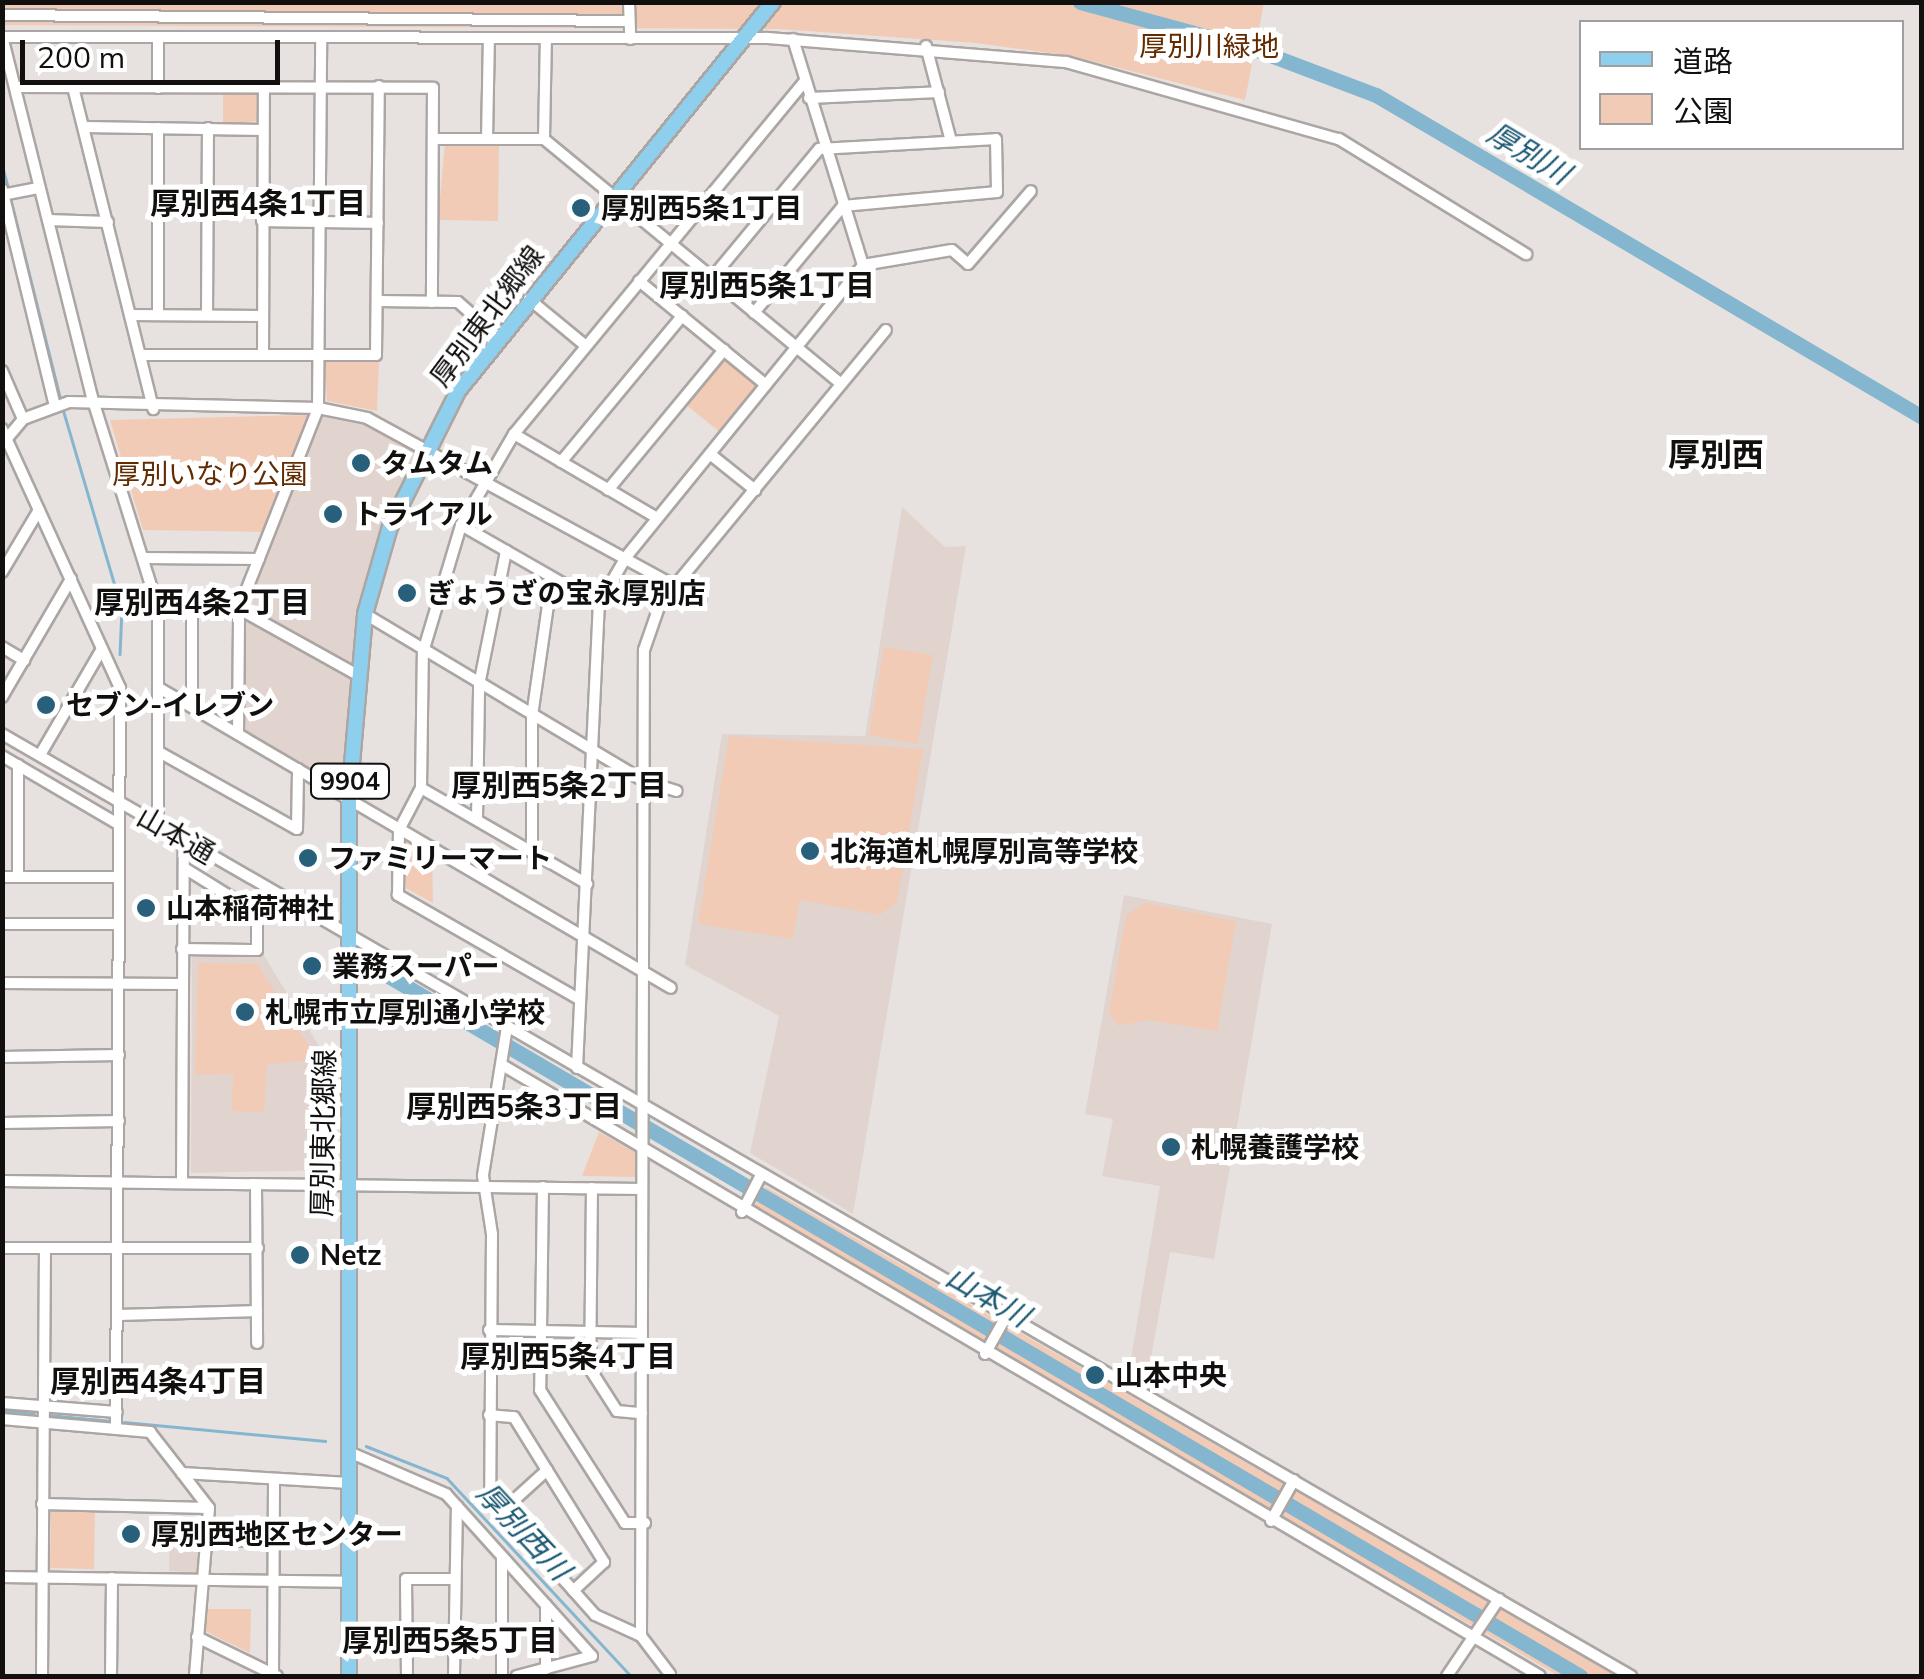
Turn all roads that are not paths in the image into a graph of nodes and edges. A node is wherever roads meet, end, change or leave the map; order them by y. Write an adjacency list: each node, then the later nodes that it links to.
1 (768, 8): 10 (main road, 厚別東北郷線 / 9904)
2 (629, 12): 3 (street); 8 (street)
3 (2, 15)
4 (158, 37): 5 (street); 14 (street); 17 (street)
5 (321, 38): 6 (street); 18 (street)
6 (488, 38): 7 (street); 26 (street)
7 (546, 38): 8 (street); 27 (street)
8 (630, 38): 10 (street)
9 (793, 39): 10 (street); 11 (street); 12 (street)
10 (742, 40): 34 (main road, 厚別東北郷線 / 9904)
11 (926, 46): 19 (street); 43 (street)
12 (804, 82): 20 (street); 42 (street)
13 (379, 86): 18 (street); 25 (street); 41 (street)
14 (15, 87): 16 (street); 30 (street)
15 (264, 87): 17 (street); 18 (street); 24 (street)
16 (73, 88): 17 (street); 21 (street)
17 (158, 88)
18 (320, 88): 40 (street)
19 (939, 92): 20 (street); 28 (street)
20 (809, 98): 29 (street)
21 (85, 127): 22 (street); 39 (street)
22 (158, 128): 23 (street); 52 (street)
23 (208, 128): 24 (street); 53 (street)
24 (263, 130): 38 (street)
25 (433, 139): 26 (street); 49 (street)
26 (487, 139): 27 (street)
27 (544, 140): 34 (street)
28 (951, 141): 29 (street); 32 (street)
29 (825, 149): 35 (street); 45 (street)
30 (39, 188): 33 (street); 37 (street)
31 (1031, 191): 36 (street)
32 (997, 192): 35 (street); 36 (street)
33 (3, 193): 67 (street)
34 (614, 196): 42 (street); 47 (main road, 厚別東北郷線 / 9904)
35 (843, 206): 44 (street); 50 (street)
36 (1014, 210): 44 (street)
37 (48, 220): 39 (street); 68 (street)
38 (262, 221): 40 (street); 54 (street)
39 (108, 222): 51 (street)
40 (319, 222): 41 (street); 63 (street)
41 (378, 223): 48 (street)
42 (670, 242): 45 (street); 46 (street)
43 (1526, 254)
44 (863, 265): 59 (street)
45 (712, 278): 50 (street)
46 (639, 281): 55 (street); 58 (street)
47 (529, 298): 57 (main road, 厚別東北郷線 / 9904); 58 (street)
48 (377, 301): 49 (street); 63 (street)
49 (432, 302): 57 (street)
50 (754, 313): 59 (street)
51 (130, 315): 52 (street); 61 (street)
52 (158, 315): 53 (street)
53 (208, 315): 54 (street)
54 (262, 316): 62 (street)
55 (682, 316): 60 (street); 76 (street)
56 (886, 330): 66 (street)
57 (498, 337): 74 (main road, 厚別東北郷線 / 9904)
58 (586, 346): 72 (street)
59 (796, 347): 65 (street); 66 (street)
60 (724, 350): 65 (street); 78 (street)
61 (142, 355): 62 (street); 69 (street)
62 (262, 355): 63 (street)
63 (318, 355): 70 (street)
64 (2, 371): 71 (street)
65 (766, 384): 75 (street)
66 (841, 384): 79 (street)
67 (55, 407): 68 (street); 71 (street)
68 (96, 408): 69 (street); 84 (street)
69 (153, 408): 70 (street)
70 (318, 408): 74 (street); 86 (street)
71 (24, 419): 73 (street)
72 (514, 434): 76 (street); 77 (street)
73 (4, 437): 80 (street)
74 (426, 443): 77 (street); 96 (main road, 厚別東北郷線 / 9904)
75 (710, 454): 79 (street); 81 (street)
76 (562, 462): 78 (street)
77 (487, 480): 82 (street); 85 (street)
78 (608, 490): 81 (street)
79 (755, 490): 90 (street)
80 (39, 510): 87 (street); 89 (street)
81 (657, 518): 85 (street)
82 (461, 524): 83 (street); 99 (street)
83 (506, 551): 88 (street); 102 (street)
84 (143, 558): 86 (street); 93 (street)
85 (626, 558): 90 (street); 92 (street)
86 (260, 559): 95 (street)
87 (2, 572)
88 (552, 578): 92 (street); 106 (street)
89 (71, 580): 98 (street); 100 (street)
90 (676, 586): 91 (street); 115 (street)
91 (701, 600)
92 (599, 604): 109 (street)
93 (158, 608): 94 (street); 103 (street)
94 (192, 608): 95 (street); 105 (street)
95 (239, 609): 101 (street); 108 (street)
96 (365, 614): 99 (street); 101 (main road, 厚別東北郷線 / 9904)
97 (2, 648): 100 (street)
98 (102, 649): 111 (street); 119 (street)
99 (423, 652): 102 (street); 116 (street)
100 (24, 660): 104 (street)
101 (354, 673): 118 (main road, 厚別東北郷線 / 9904)
102 (479, 684): 106 (street); 120 (street)
103 (159, 688): 105 (street); 110 (street)
104 (2, 697)
105 (192, 707): 108 (street)
106 (532, 716): 109 (street); 123 (street)
107 (2, 734): 111 (street, 山本通)
108 (238, 734): 114 (street)
109 (587, 747): 115 (street); 128 (street)
110 (159, 752): 114 (street); 121 (street)
111 (40, 755): 119 (street, 山本通)
112 (2, 756): 113 (street)
113 (18, 765): 119 (street); 127 (street)
114 (298, 768): 118 (street)
115 (644, 782): 117 (street); 134 (street)
116 (421, 788): 120 (street); 122 (street)
117 (676, 791)
118 (349, 798): 122 (street); 131 (main road, 厚別東北郷線 / 9904)
119 (118, 813): 121 (street, 山本通); 125 (street)
120 (478, 819): 123 (street)
121 (158, 825): 124 (street, 山本通)
122 (399, 830): 132 (street); 139 (street)
123 (532, 850): 128 (street)
124 (184, 854): 131 (street, 山本通); 133 (street); 133 (street)
125 (118, 877): 127 (street); 130 (street)
126 (2, 878): 127 (street)
127 (18, 878)
128 (586, 884): 132 (street)
129 (2, 924): 130 (street)
130 (118, 924): 136 (street)
131 (351, 934): 140 (street, 山本通); 153 (main road, 厚別東北郷線 / 9904)
132 (579, 935): 134 (street); 139 (street)
133 (182, 949): 137 (street)
134 (644, 972): 138 (street); 145 (street)
135 (2, 983): 136 (street)
136 (118, 983): 137 (street); 141 (street)
137 (182, 984): 152 (street)
138 (671, 988)
139 (578, 998): 144 (street)
140 (508, 1032): 143 (street); 144 (street, 山本通)
141 (119, 1055): 142 (street); 146 (street)
142 (2, 1058)
143 (504, 1060): 148 (street); 155 (street)
144 (576, 1068): 145 (street, 山本通)
145 (643, 1106): 148 (street); 149 (street, 山本通)
146 (120, 1121): 147 (street); 151 (street)
147 (2, 1123)
148 (642, 1152): 158 (street); 159 (street)
149 (761, 1175): 159 (street); 165 (street, 山本通)
150 (2, 1181): 151 (street)
151 (120, 1182): 152 (street); 162 (street)
152 (182, 1182): 154 (street)
153 (347, 1183): 154 (street); 155 (street); 181 (main road, 厚別東北郷線 / 9904)
154 (256, 1186): 163 (street)
155 (484, 1186): 156 (street); 167 (street)
156 (542, 1187): 157 (street); 168 (street)
157 (592, 1188): 158 (street); 169 (street)
158 (642, 1189): 170 (street)
159 (744, 1208): 172 (street)
160 (2, 1248): 161 (street)
161 (45, 1248): 162 (street); 174 (street)
162 (120, 1248): 163 (street); 166 (street)
163 (258, 1248): 164 (street)
164 (258, 1311): 166 (street); 171 (street)
165 (1008, 1314): 172 (street); 185 (street, 山本通)
166 (118, 1315): 175 (street)
167 (489, 1330): 168 (street); 177 (street)
168 (541, 1330): 169 (street); 192 (street)
169 (591, 1330): 170 (street); 176 (street)
170 (642, 1333): 176 (street)
171 (257, 1343)
172 (986, 1351): 191 (street)
173 (2, 1402): 174 (street)
174 (42, 1406): 175 (street); 179 (street)
175 (116, 1412): 180 (street)
176 (642, 1414): 192 (street)
177 (490, 1416): 182 (street); 190 (street)
178 (2, 1418): 179 (street)
179 (41, 1422): 180 (street); 187 (street)
180 (116, 1429): 183 (street)
181 (349, 1452): 186 (main road, 厚別東北郷線 / 9904); 188 (street)
182 (547, 1470): 190 (street); 203 (street)
183 (182, 1473): 184 (street); 189 (street)
184 (274, 1480): 186 (street); 194 (street)
185 (1294, 1480): 191 (street); 204 (street, 山本通)
186 (348, 1482): 202 (main road, 厚別東北郷線 / 9904)
187 (42, 1504): 189 (street); 197 (street)
188 (457, 1506): 195 (street); 200 (street)
189 (208, 1508): 193 (street)
190 (502, 1511): 203 (street)
191 (1273, 1518): 208 (street)
192 (645, 1523): 207 (street)
193 (206, 1539): 194 (street); 199 (street)
194 (273, 1542): 201 (street)
195 (502, 1556): 205 (street); 218 (street)
196 (2, 1577): 197 (street)
197 (43, 1577): 198 (street); 212 (street)
198 (112, 1578): 199 (street); 213 (street)
199 (203, 1578): 201 (street); 206 (street)
200 (454, 1579): 216 (street); 217 (street)
201 (274, 1580): 202 (street); 211 (street)
202 (349, 1582): 215 (main road, 厚別東北郷線 / 9904)
203 (573, 1591): 207 (street)
204 (1499, 1599): 208 (street); 222 (street, 山本通)
205 (546, 1605): 209 (street); 209 (street)
206 (197, 1636): 211 (street); 214 (street)
207 (641, 1636): 210 (street)
208 (1475, 1636): 220 (street); 221 (street)
209 (546, 1669): 219 (street)
210 (670, 1674)
211 (276, 1675)
212 (42, 1676)
213 (110, 1676)
214 (195, 1676)
215 (349, 1676)
216 (407, 1676)
217 (454, 1676)
218 (502, 1676)
219 (517, 1676)
220 (1448, 1676)
221 (1538, 1676)
222 (1631, 1676)

